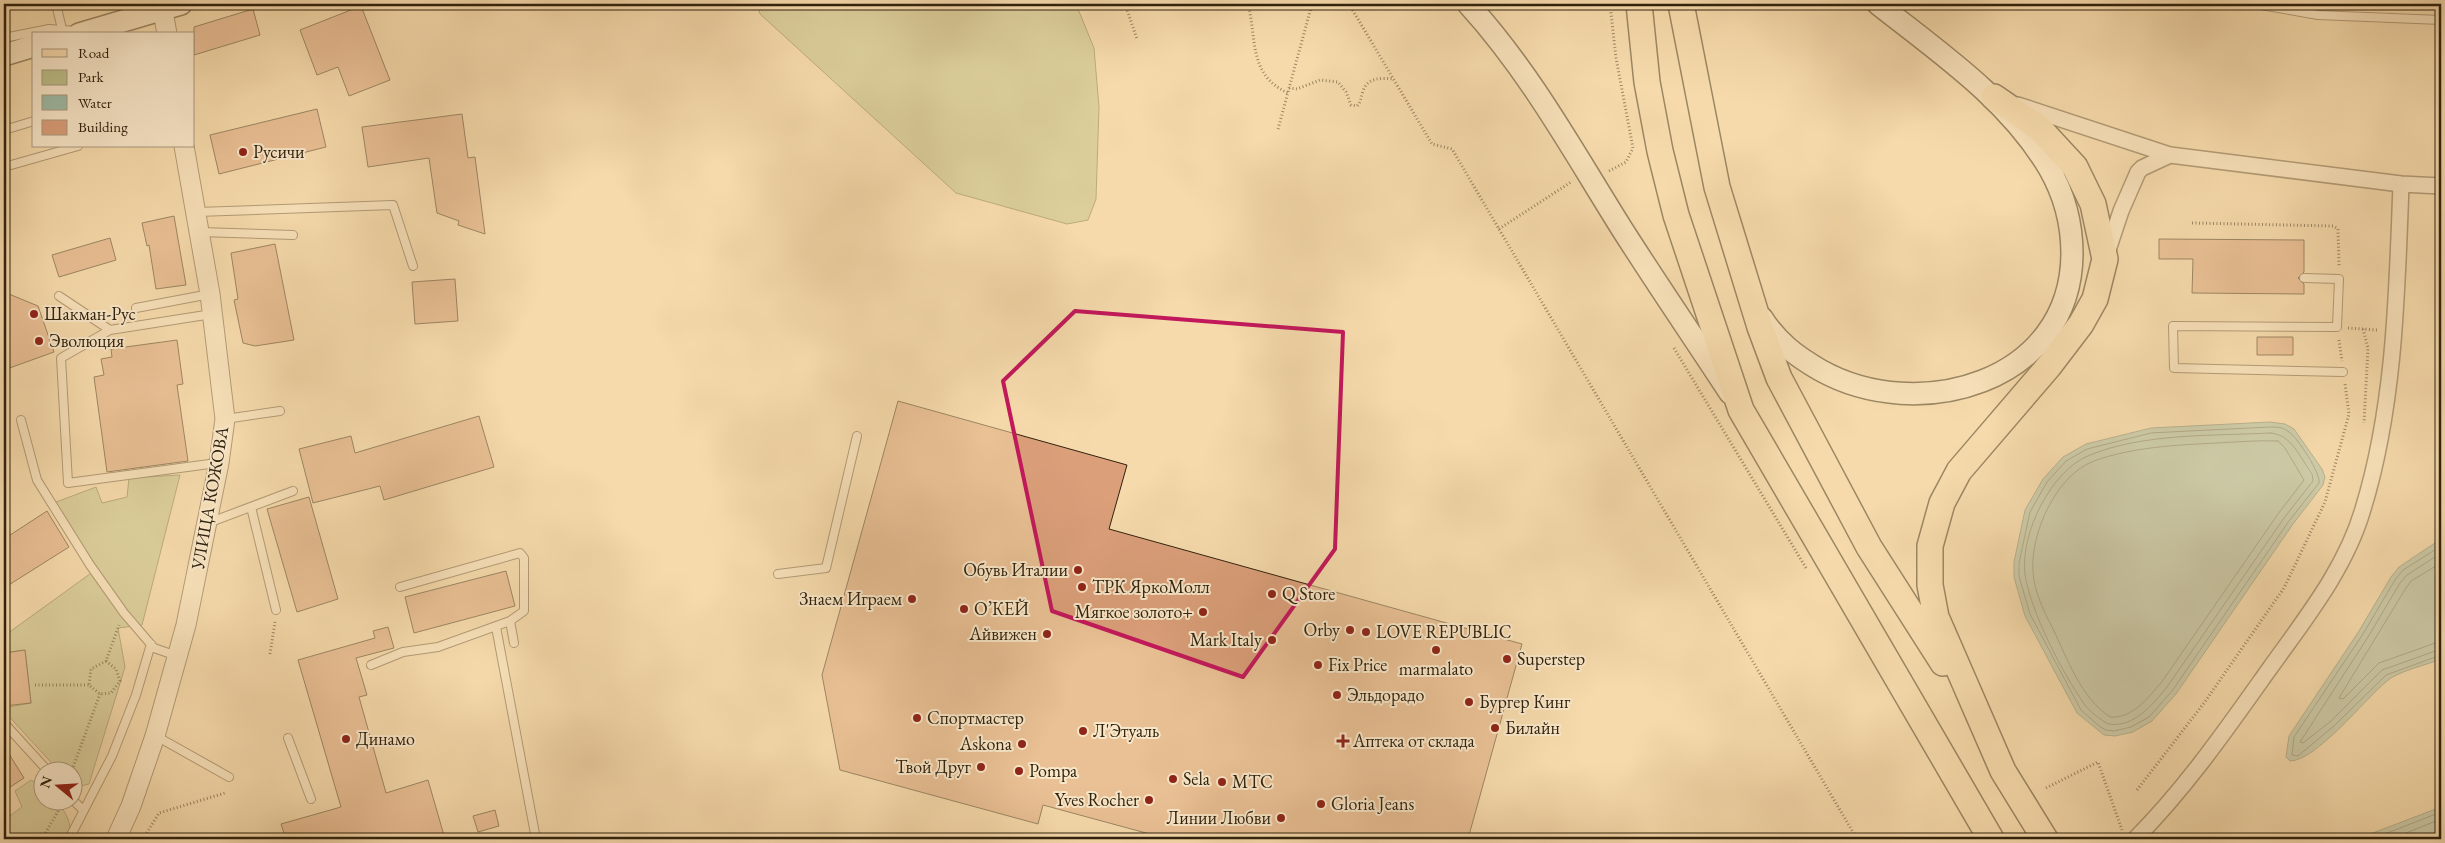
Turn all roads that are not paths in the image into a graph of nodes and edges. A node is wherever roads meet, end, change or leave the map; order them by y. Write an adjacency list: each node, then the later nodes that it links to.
1 (56, 4): 11 (lane)
2 (1468, 4): 38 (main road)
3 (1639, 4): 38 (main road)
4 (1878, 4): 16 (main road)
5 (2255, 4): 8 (lane)
6 (1681, 6): 33 (main road)
7 (172, 7): 11 (main road); 12 (street)
8 (2441, 20)
9 (32, 32): 13 (lane)
10 (34, 32): 11 (lane)
11 (77, 32)
12 (167, 32)
13 (4, 38)
14 (32, 47): 15 (main road)
15 (4, 55)
16 (1994, 97): 21 (street); 28 (main road); 33 (main road)
17 (32, 122): 18 (lane)
18 (4, 130)
19 (71, 148): 22 (lane)
20 (184, 148): 25 (street, УЛИЦА КОЖОВА)
21 (2170, 155): 23 (street); 28 (street)
22 (4, 167)
23 (2401, 184): 24 (street); 65 (street)
24 (2441, 186)
25 (196, 212): 26 (street, УЛИЦА КОЖОВА); 29 (lane)
26 (200, 232): 27 (lane); 31 (street, УЛИЦА КОЖОВА)
27 (293, 235)
28 (2104, 259): 56 (main road)
29 (413, 266)
30 (2304, 278): 37 (lane)
31 (210, 294): 34 (lane); 35 (street, УЛИЦА КОЖОВА)
32 (59, 296): 36 (lane)
33 (1755, 307): 56 (main road)
34 (136, 308)
35 (212, 314): 36 (lane); 40 (street, УЛИЦА КОЖОВА)
36 (110, 330): 43 (lane)
37 (2343, 372)
38 (1740, 410): 64 (main road)
39 (280, 411): 40 (lane)
40 (225, 419): 43 (street, УЛИЦА КОЖОВА)
41 (22, 420): 53 (lane)
42 (857, 436): 47 (lane)
43 (219, 463): 46 (street, УЛИЦА КОЖОВА)
44 (293, 491): 45 (lane)
45 (251, 507): 46 (lane); 49 (lane)
46 (207, 524): 54 (street, УЛИЦА КОЖОВА)
47 (778, 574)
48 (400, 587): 50 (lane)
49 (276, 610)
50 (510, 621): 51 (lane); 52 (lane)
51 (496, 627): 55 (lane); 68 (lane)
52 (514, 643)
53 (151, 644): 54 (lane); 63 (lane)
54 (177, 656): 58 (street, УЛИЦА КОЖОВА)
55 (371, 665)
56 (1979, 719): 69 (main road)
57 (4, 723): 60 (lane)
58 (155, 736): 61 (lane); 67 (street, УЛИЦА КОЖОВА)
59 (288, 738): 62 (lane)
60 (38, 760)
61 (229, 777)
62 (311, 799)
63 (83, 810): 66 (lane)
64 (1987, 832)
65 (2132, 833)
66 (69, 839)
67 (116, 839)
68 (536, 839)
69 (2045, 839)

